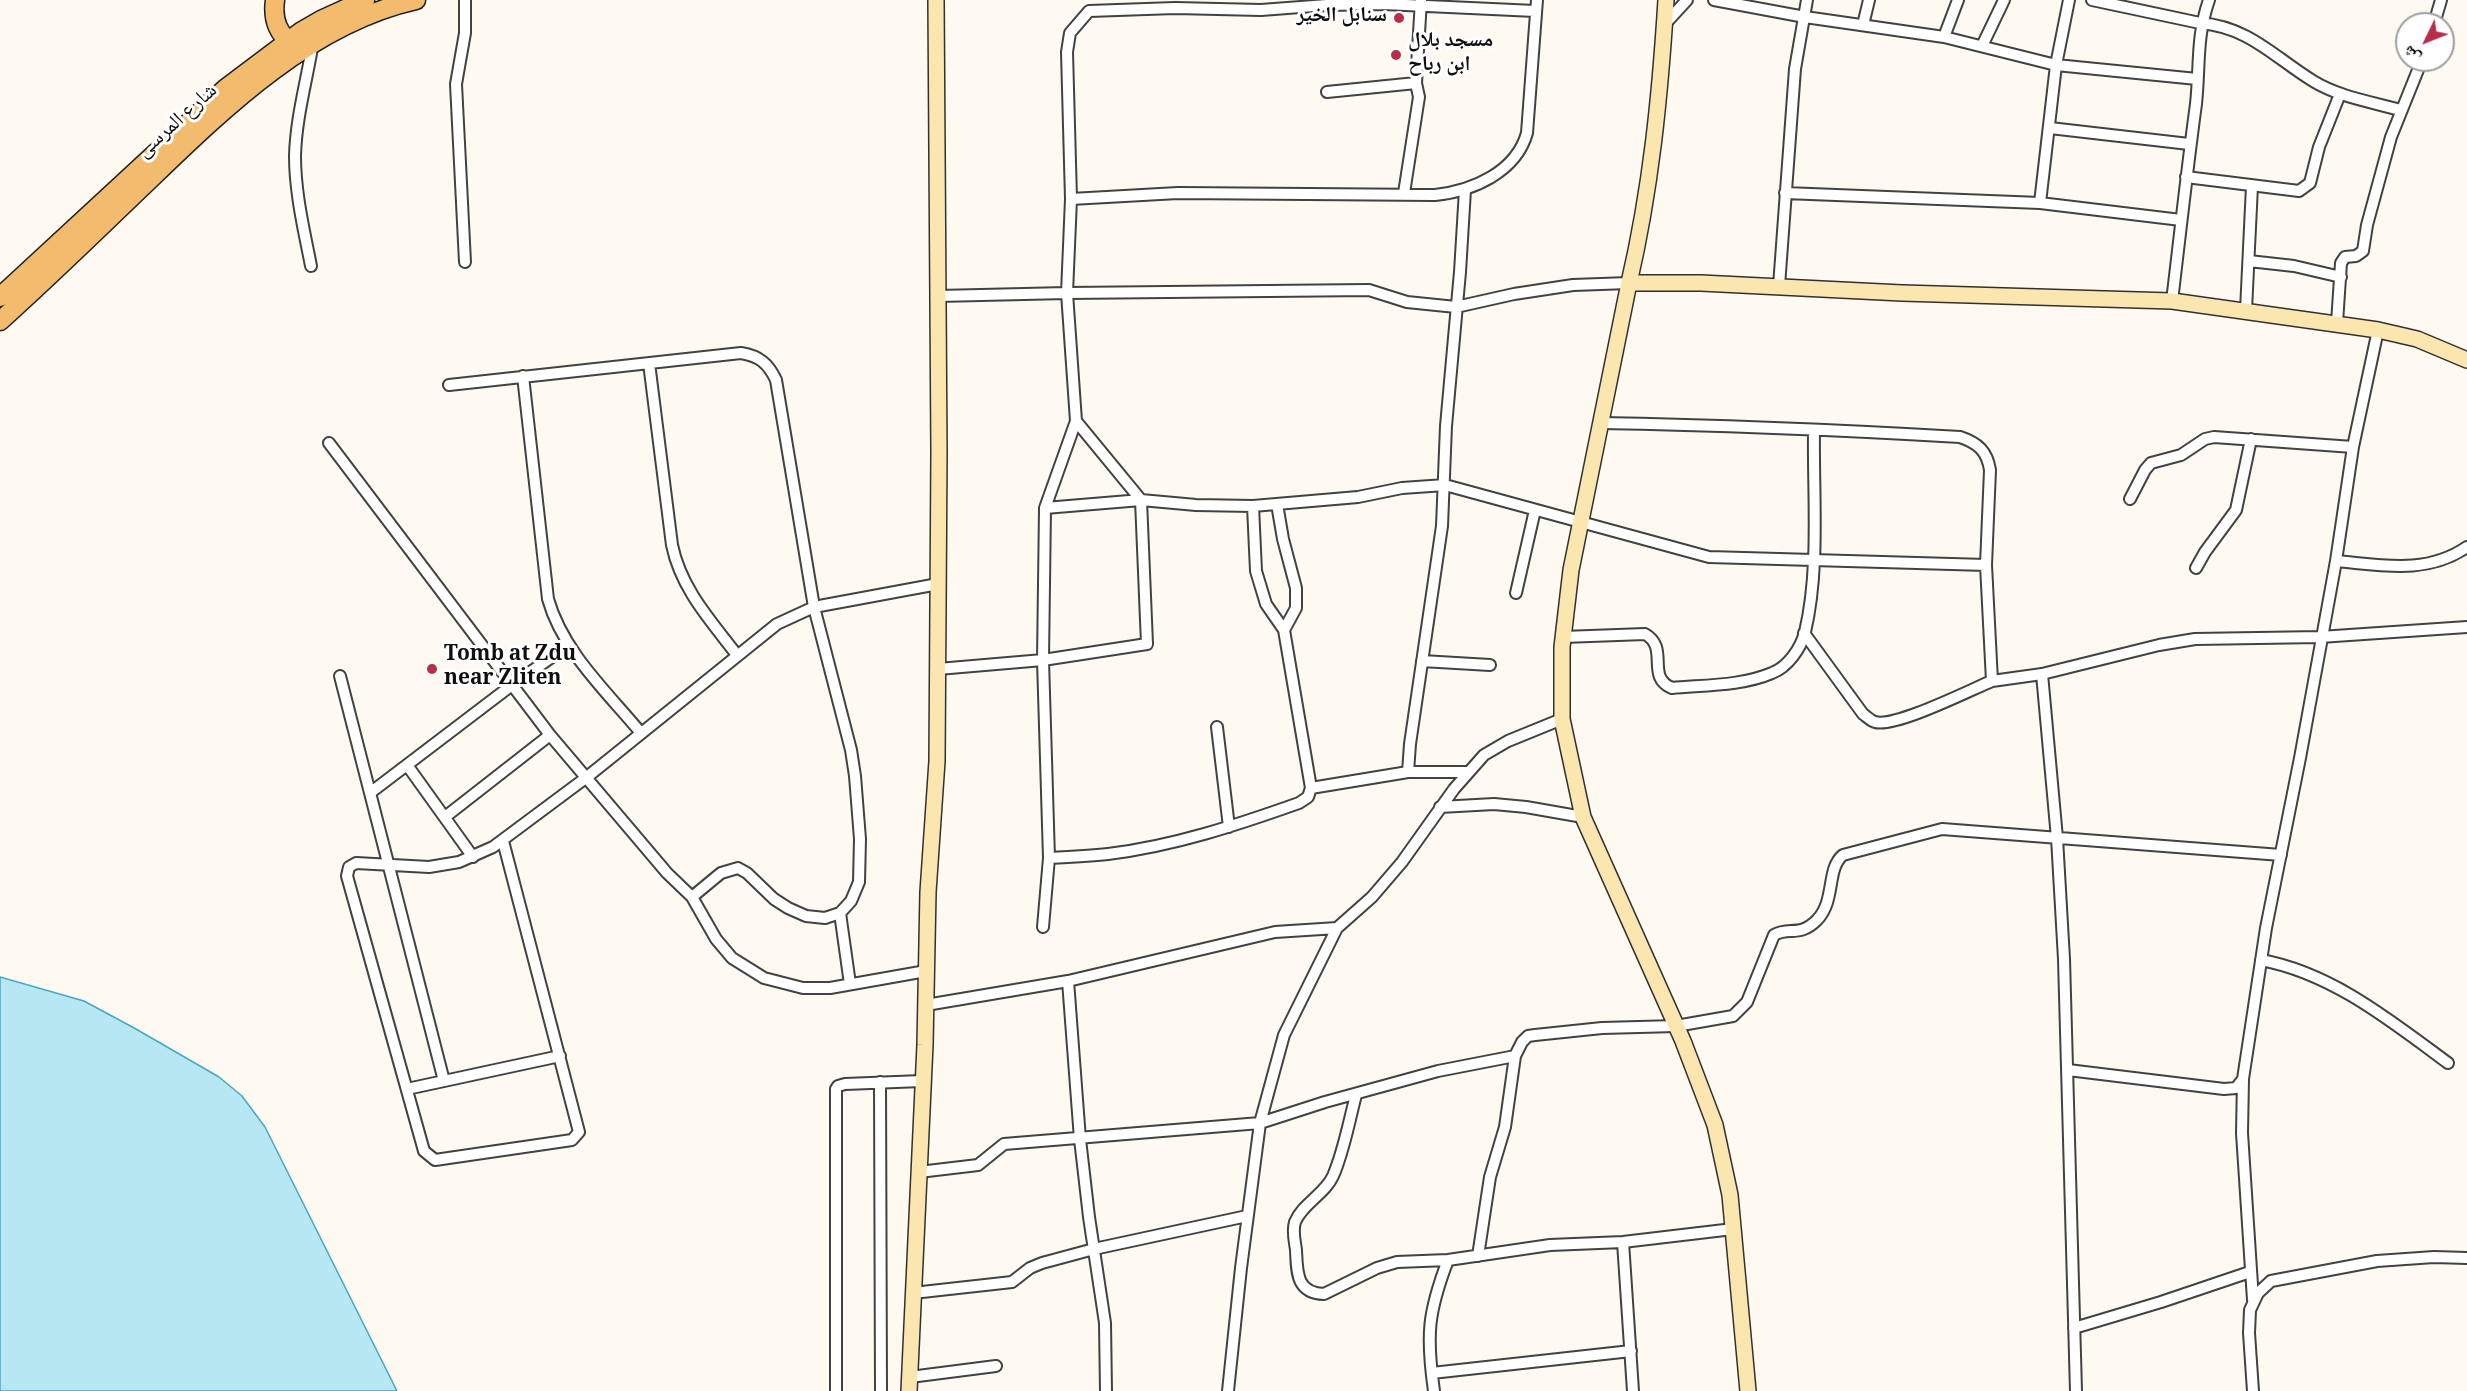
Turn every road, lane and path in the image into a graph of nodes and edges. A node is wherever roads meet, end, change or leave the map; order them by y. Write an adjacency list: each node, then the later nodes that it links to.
1 (365, 0): 25 (main road, شارع المرسى)
2 (416, 0): 25 (main road, شارع المرسى)
3 (465, 0): 46 (street)
4 (936, 0): 52 (street)
5 (1666, 0): 22 (street)
6 (1688, 0): 22 (street)
7 (1714, 0): 20 (street)
8 (1807, 0): 20 (street)
9 (1869, 0): 23 (street)
10 (1958, 0): 24 (street)
11 (2004, 0): 26 (street)
12 (2069, 0): 28 (street)
13 (2092, 0): 17 (street)
14 (2209, 0): 21 (street)
15 (1421, 2): 16 (street); 18 (street); 31 (street)
16 (1176, 4): 42 (street)
17 (2132, 4): 21 (street)
18 (1536, 5): 39 (street)
19 (274, 7): 25 (main road); 27 (main road)
20 (1805, 17): 23 (street); 41 (street)
21 (2200, 23): 30 (street); 33 (street)
22 (1664, 25): 49 (street)
23 (1863, 25): 24 (street)
24 (1944, 37): 26 (street)
25 (302, 41): 27 (main road, شارع المرسى); 47 (street); 57 (main road, شارع المرسى)
26 (1982, 46): 28 (street)
27 (259, 63): 53 (main road, شارع المرسى)
28 (2056, 65): 30 (street); 35 (street)
29 (2418, 72): 34 (street)
30 (2197, 79): 36 (street)
31 (1416, 83): 32 (street); 40 (street)
32 (1328, 92)
33 (2340, 94): 34 (street); 38 (street)
34 (2400, 110): 48 (street)
35 (2050, 129): 36 (street); 43 (street)
36 (2189, 144): 37 (street)
37 (2186, 177): 38 (street); 44 (street)
38 (2252, 186): 45 (street)
39 (1465, 190): 40 (street); 55 (street)
40 (1404, 194): 42 (street)
41 (1785, 194): 43 (street); 50 (street)
42 (1071, 199): 51 (street)
43 (2040, 203): 44 (street)
44 (2181, 220): 54 (street)
45 (2249, 261): 48 (street); 56 (street)
46 (465, 262)
47 (311, 266)
48 (2341, 277): 58 (street)
49 (1629, 283): 50 (street); 55 (street); 65 (street)
50 (1779, 286): 54 (street)
51 (1067, 293): 52 (street); 55 (street); 64 (street)
52 (938, 296): 83 (street)
53 (0, 297)
54 (2172, 301): 56 (street)
55 (1456, 307): 70 (street)
56 (2246, 310): 58 (street)
57 (0, 321)
58 (2337, 323): 59 (street)
59 (2378, 330): 60 (street); 69 (street)
60 (2467, 360)
61 (649, 363): 62 (street); 85 (street); 92 (street)
62 (523, 376): 63 (street); 91 (street)
63 (449, 385)
64 (1076, 421): 72 (street); 75 (street)
65 (1599, 423): 66 (street); 77 (street)
66 (1814, 431): 79 (street); 81 (street)
67 (2251, 439): 69 (street); 71 (street); 82 (street)
68 (329, 443): 100 (street)
69 (2354, 447): 80 (street)
70 (1445, 485): 73 (street); 76 (street); 94 (street)
71 (2130, 498)
72 (1141, 500): 74 (street); 75 (street); 93 (street)
73 (1277, 504): 74 (street); 87 (street)
74 (1253, 506): 87 (street)
75 (1045, 508): 93 (street)
76 (1535, 510): 77 (street); 84 (street)
77 (1580, 522): 79 (street); 89 (street)
78 (2467, 547): 80 (street)
79 (1813, 560): 81 (street); 88 (street)
80 (2336, 561): 90 (street)
81 (1986, 565): 99 (street)
82 (2196, 568)
83 (938, 584): 85 (street); 96 (street)
84 (1516, 593)
85 (814, 607): 92 (street); 122 (street)
86 (2467, 627): 90 (street)
87 (1284, 630): 109 (street)
88 (1804, 633): 89 (street); 99 (street)
89 (1563, 637): 101 (street)
90 (2320, 637): 97 (street); 117 (street)
91 (569, 645): 100 (street); 103 (street)
92 (737, 655): 103 (street)
93 (1043, 660): 96 (street); 119 (street)
94 (1422, 661): 95 (street); 106 (street)
95 (1490, 665)
96 (938, 669): 126 (street)
97 (2042, 674): 99 (street); 115 (street)
98 (340, 676): 110 (street)
99 (1992, 681)
100 (512, 685): 104 (street); 105 (street)
101 (1562, 719): 107 (street); 113 (street)
102 (1217, 728): 114 (street)
103 (641, 733): 108 (street)
104 (550, 735): 108 (street); 112 (street)
105 (407, 765): 110 (street); 112 (street)
106 (1408, 772): 107 (street); 109 (street)
107 (1469, 772): 111 (street)
108 (587, 777): 116 (street); 121 (street)
109 (1311, 788): 114 (street)
110 (370, 793): 120 (street)
111 (1440, 807): 113 (street); 124 (street)
112 (445, 817): 118 (street)
113 (1583, 817): 130 (street)
114 (1229, 827): 119 (street)
115 (2057, 838): 117 (street); 130 (street); 134 (street)
116 (503, 841): 118 (street); 131 (street)
117 (2281, 855): 125 (street)
118 (473, 857): 120 (street)
119 (1049, 858): 123 (street)
120 (389, 867): 136 (street); 139 (street)
121 (692, 897): 122 (street); 128 (street)
122 (840, 914): 128 (street)
123 (1043, 927)
124 (1337, 928): 127 (street); 141 (street)
125 (2261, 960): 133 (street); 135 (street)
126 (927, 971): 128 (street); 129 (street)
127 (1068, 981): 129 (street); 142 (street)
128 (850, 984)
129 (926, 1005): 137 (street)
130 (1676, 1026): 132 (street); 145 (street)
131 (560, 1056): 136 (street); 139 (street)
132 (1515, 1056): 140 (street); 148 (street)
133 (2448, 1063)
134 (2067, 1070): 135 (street); 154 (street)
135 (2243, 1079): 151 (street)
136 (444, 1081): 139 (street)
137 (922, 1081): 138 (street); 143 (street)
138 (880, 1082): 159 (street); 160 (street)
139 (407, 1089)
140 (1356, 1095): 141 (street); 150 (street)
141 (1260, 1123): 142 (street); 144 (street)
142 (1080, 1139): 143 (street); 147 (street)
143 (919, 1172): 152 (street)
144 (1247, 1216): 147 (street); 162 (street)
145 (1733, 1229): 146 (street); 165 (street)
146 (1623, 1242): 148 (street); 155 (street)
147 (1094, 1249): 152 (street); 161 (street)
148 (1478, 1256): 150 (street)
149 (2467, 1258): 153 (street)
150 (1448, 1260): 157 (street)
151 (2250, 1272): 153 (street); 154 (street)
152 (913, 1293): 158 (street)
153 (2253, 1300): 167 (street)
154 (2074, 1328): 166 (street)
155 (1631, 1351): 157 (street); 164 (street)
156 (996, 1366): 158 (street)
157 (1432, 1373): 163 (street)
158 (910, 1384)
159 (836, 1391)
160 (881, 1391)
161 (1106, 1391)
162 (1228, 1391)
163 (1434, 1391)
164 (1633, 1391)
165 (1748, 1391)
166 (2076, 1391)
167 (2253, 1391)

